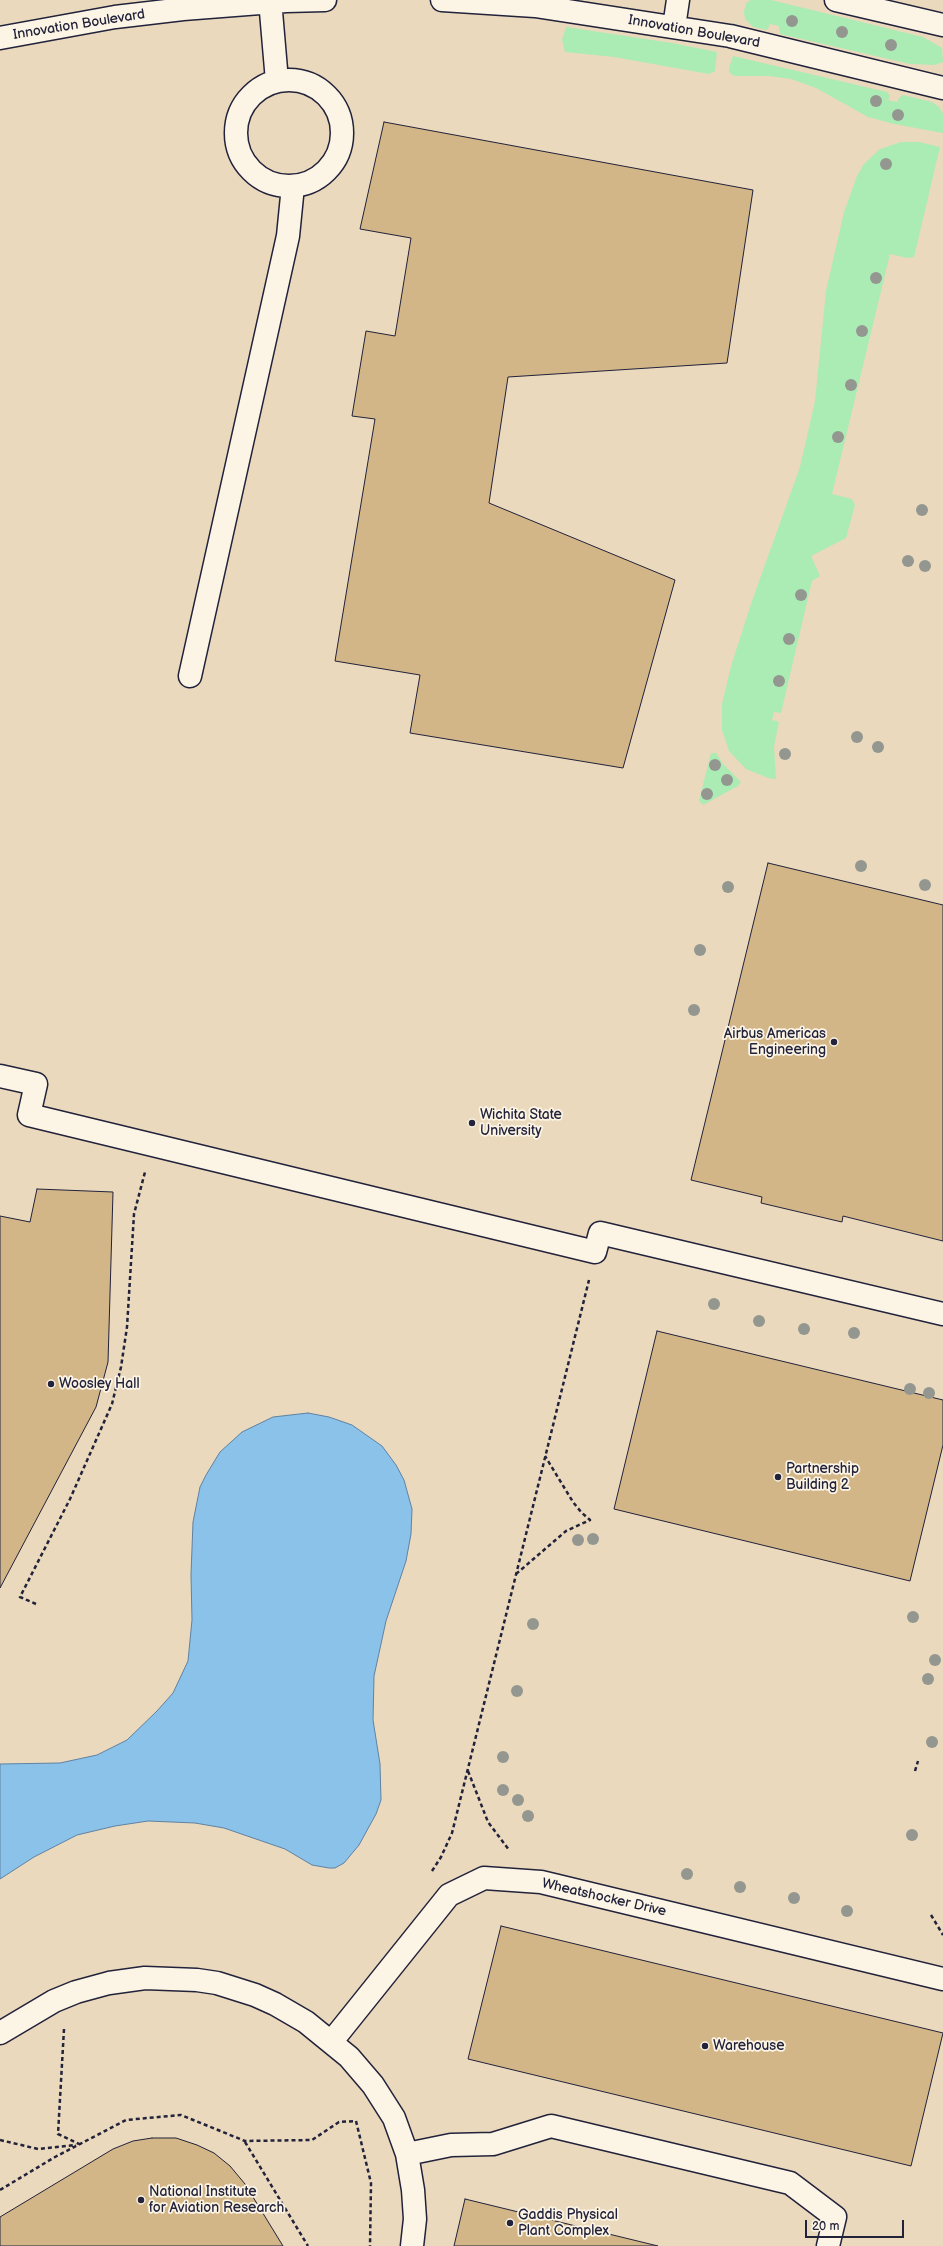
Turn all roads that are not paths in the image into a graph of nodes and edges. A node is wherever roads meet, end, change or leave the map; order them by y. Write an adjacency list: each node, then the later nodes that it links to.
1 (325, 0): 5 (street, Innovation Boulevard)
2 (442, 0): 6 (street, Innovation Boulevard)
3 (678, 0): 8 (street)
4 (836, 0): 7 (street)
5 (270, 1): 9 (street, Innovation Boulevard); 10 (street)
6 (615, 9): 8 (street, Innovation Boulevard)
7 (943, 25)
8 (674, 28): 11 (street, Innovation Boulevard)
9 (0, 38)
10 (277, 81): 12 (street); 12 (street)
11 (943, 88)
12 (293, 186): 13 (street)
13 (190, 676)
14 (0, 1076): 15 (street)
15 (943, 1314)
16 (943, 1979): 18 (street, Wheatshocker Drive)
17 (0, 2033): 18 (street)
18 (332, 2041): 19 (street)
19 (407, 2154): 20 (street); 21 (street)
20 (412, 2246)
21 (828, 2246)

